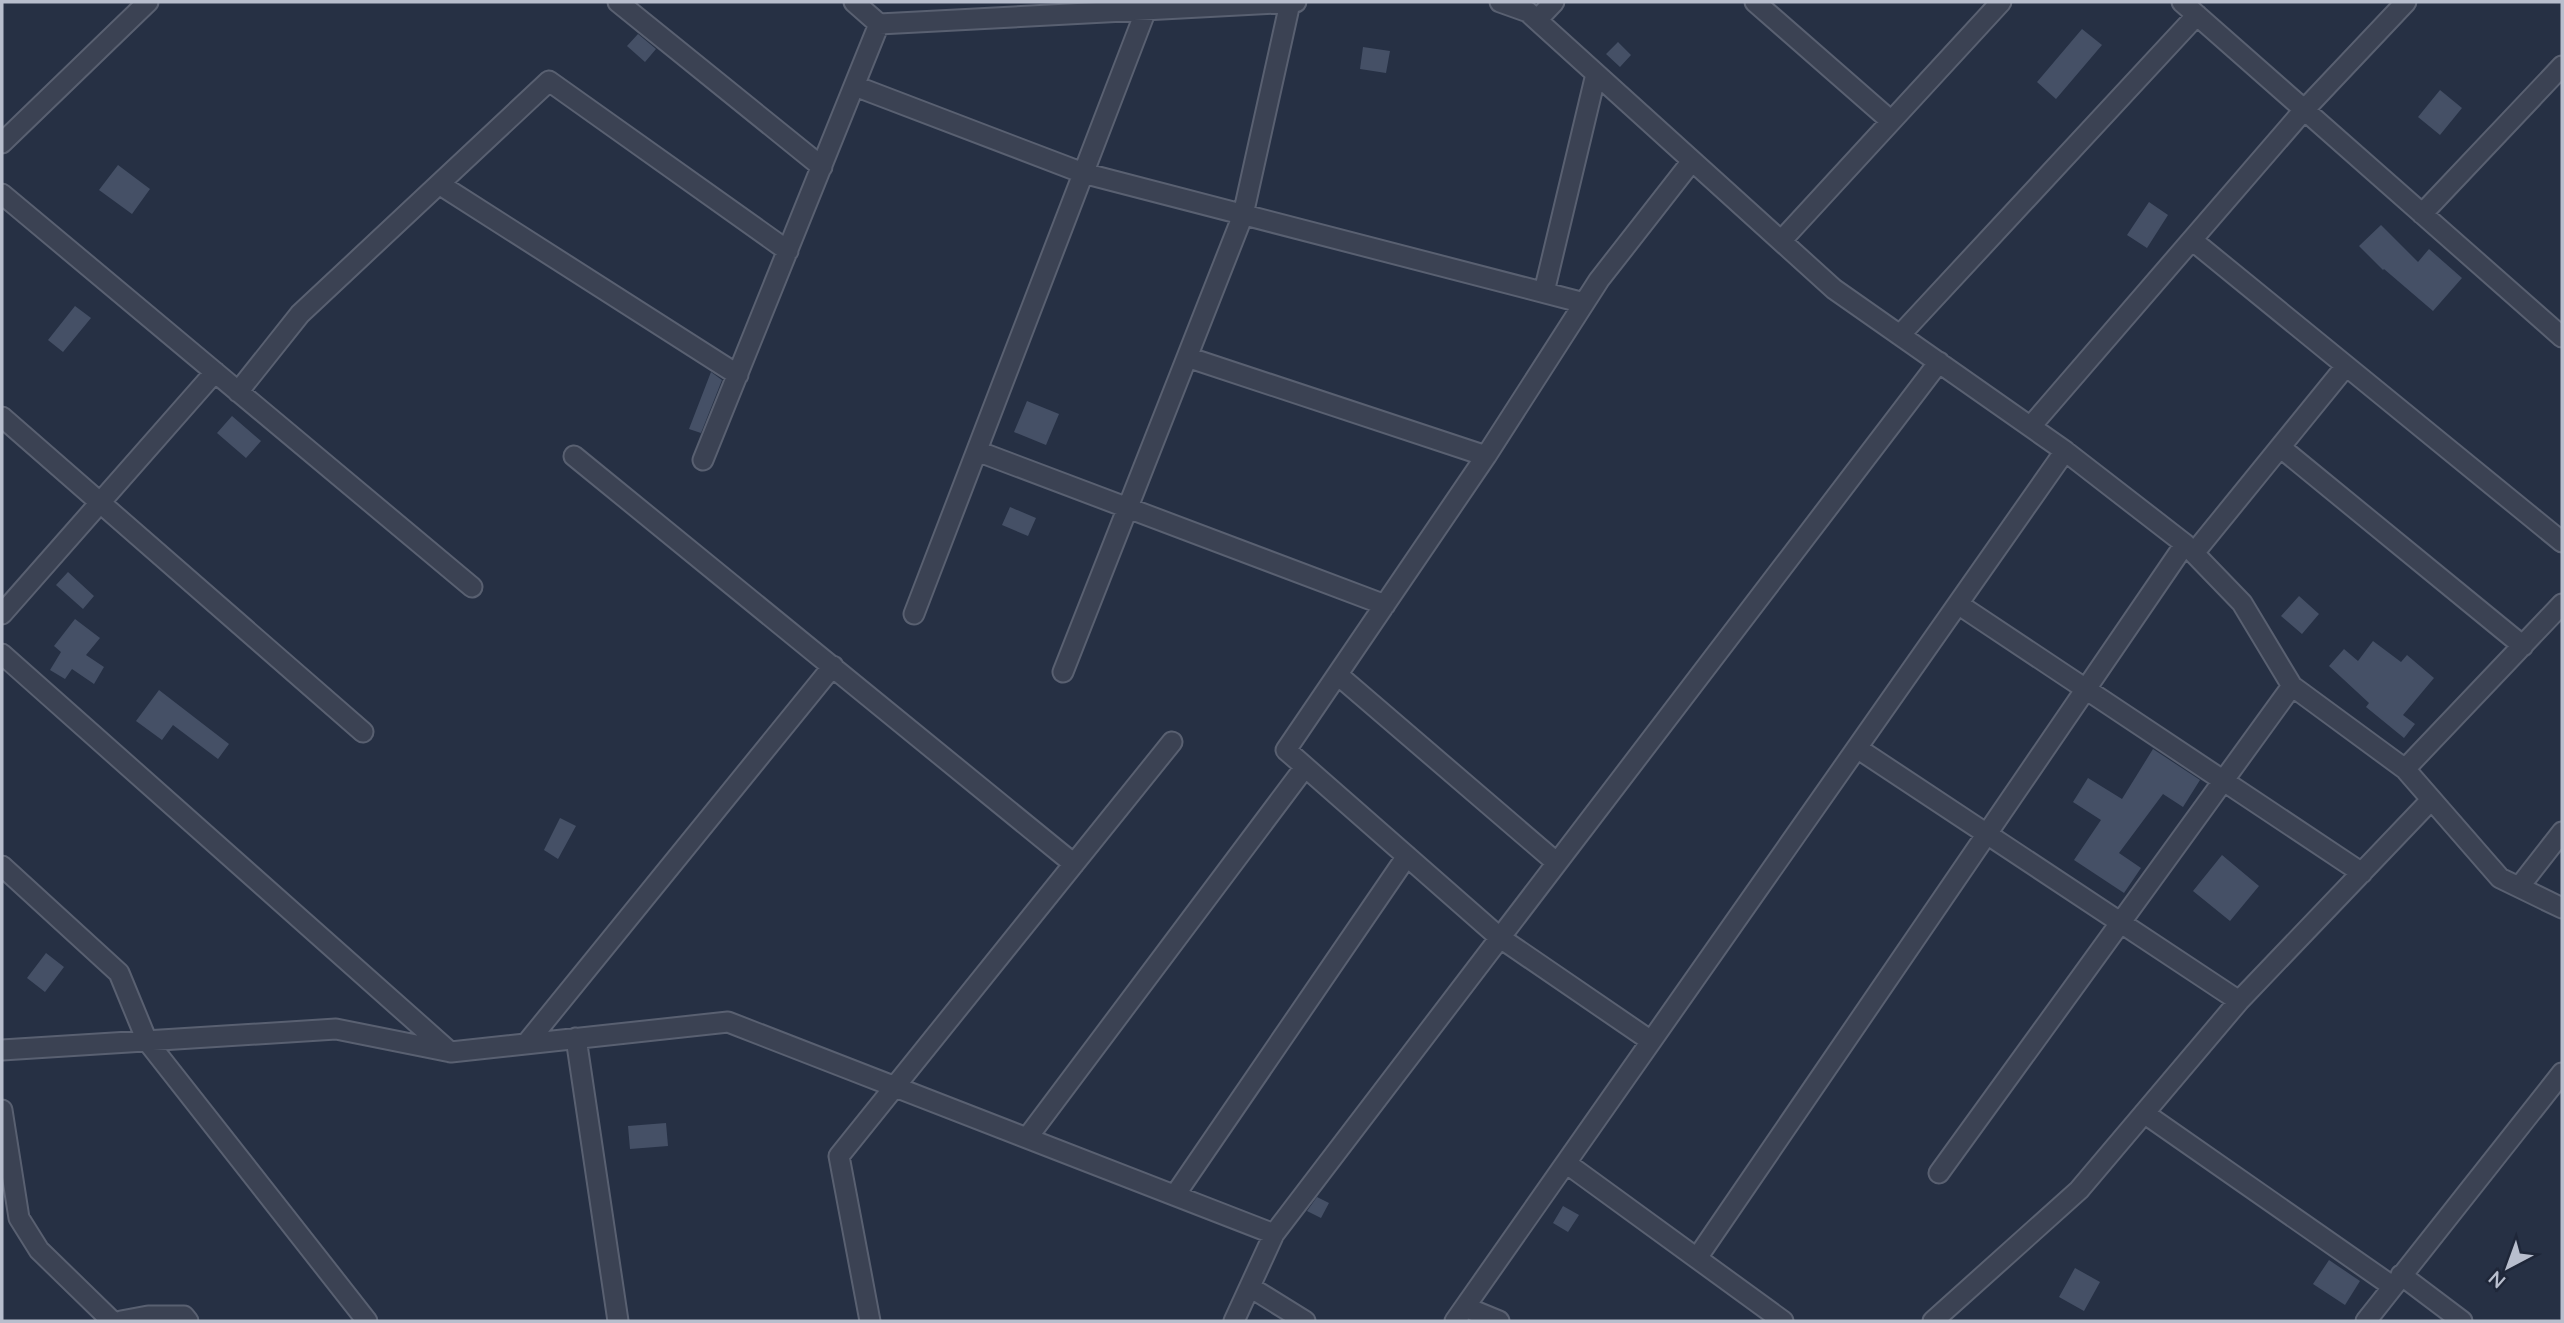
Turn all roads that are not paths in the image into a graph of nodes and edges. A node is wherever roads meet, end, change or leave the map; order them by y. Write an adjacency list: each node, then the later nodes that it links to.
1 (148, 2): 21 (street)
2 (618, 2): 23 (street)
3 (854, 2): 15 (street)
4 (1296, 2): 9 (street)
5 (1500, 2): 14 (street)
6 (1553, 2): 14 (street)
7 (2001, 2): 20 (street)
8 (2406, 2): 19 (street)
9 (1290, 3): 13 (street); 28 (street)
10 (1761, 4): 20 (street)
11 (2188, 6): 19 (street); 34 (street)
12 (1112, 7): 13 (street); 15 (street)
13 (1146, 10): 24 (street)
14 (1537, 20): 17 (street)
15 (880, 24): 18 (street)
16 (2562, 66): 27 (street)
17 (1597, 74): 22 (street); 32 (street)
18 (855, 86): 23 (street); 24 (street)
19 (2305, 110): 27 (street); 29 (street)
20 (1891, 121): 30 (street)
21 (2, 143)
22 (1692, 161): 30 (street); 33 (street)
23 (822, 167): 31 (street)
24 (1083, 173): 28 (street); 45 (street)
25 (439, 184): 31 (street); 40 (street); 41 (street)
26 (2, 194): 39 (street)
27 (2422, 214): 35 (street)
28 (1243, 215): 32 (street); 36 (street)
29 (2192, 240): 38 (street); 43 (street)
30 (1781, 241): 34 (street)
31 (788, 251): 40 (street)
32 (1544, 292): 33 (street)
33 (1584, 303): 48 (street)
34 (1900, 335): 37 (street)
35 (2562, 337)
36 (1187, 357): 48 (street); 51 (street)
37 (1939, 362): 43 (street); 78 (street)
38 (2346, 366): 44 (street); 52 (street)
39 (215, 372): 41 (street); 50 (street)
40 (737, 375): 49 (street)
41 (238, 392): 54 (street)
42 (2, 417): 50 (street)
43 (2031, 426): 46 (street)
44 (2280, 447): 53 (street); 60 (street)
45 (977, 451): 51 (street); 59 (street)
46 (2065, 451): 53 (street); 55 (street)
47 (574, 456): 62 (street)
48 (1486, 456): 57 (street)
49 (703, 460)
50 (100, 503): 58 (street); 67 (street)
51 (1128, 508): 57 (street); 63 (street)
52 (2562, 542)
53 (2189, 548): 65 (street); 66 (street)
54 (472, 587)
55 (1958, 604): 66 (street); 69 (street)
56 (2562, 604): 60 (street)
57 (1385, 605): 64 (street)
58 (2, 614)
59 (914, 614)
60 (2522, 646): 71 (street)
61 (2, 654): 91 (street)
62 (833, 666): 77 (street); 89 (street)
63 (1063, 672)
64 (1338, 675): 70 (street); 78 (street)
65 (2292, 686): 71 (street); 72 (street)
66 (2085, 689): 72 (street); 75 (street)
67 (363, 732)
68 (1172, 742): 77 (street)
69 (1857, 748): 75 (street); 88 (street)
70 (1305, 767): 76 (street); 96 (street)
71 (2405, 769): 73 (street)
72 (2223, 781): 80 (street); 83 (street)
73 (2431, 800): 80 (street); 81 (street)
74 (2562, 832): 81 (street)
75 (1987, 834): 83 (street); 102 (street)
76 (1407, 856): 84 (street); 100 (street)
77 (1074, 863): 93 (street)
78 (1557, 863): 84 (street)
79 (2, 866): 87 (street)
80 (2361, 873): 85 (street)
81 (2519, 887): 82 (street)
82 (2562, 908)
83 (2120, 923): 85 (street); 98 (street)
84 (1499, 937): 88 (street); 101 (street)
85 (2239, 1001): 95 (street)
86 (576, 1038): 89 (street); 93 (street); 110 (street)
87 (147, 1041): 90 (street); 91 (street); 109 (street)
88 (1651, 1041): 97 (street)
89 (526, 1044): 91 (street)
90 (2, 1050)
91 (451, 1052)
92 (2562, 1073): 103 (street)
93 (895, 1087): 96 (street); 111 (street)
94 (2, 1110): 99 (street)
95 (2144, 1114): 103 (street); 116 (street)
96 (1027, 1138): 100 (street)
97 (1566, 1163): 102 (street); 105 (street)
98 (1939, 1173)
99 (6, 1180): 106 (street)
100 (1175, 1195): 101 (street)
101 (1274, 1234): 104 (street)
102 (1697, 1258): 115 (street)
103 (2396, 1280): 117 (street); 118 (street)
104 (1250, 1287): 112 (street); 113 (street)
105 (1460, 1314): 114 (street)
106 (112, 1321)
107 (121, 1321): 108 (street)
108 (188, 1321)
109 (367, 1321)
110 (618, 1321)
111 (870, 1321)
112 (1234, 1321)
113 (1305, 1321)
114 (1499, 1321)
115 (1783, 1321)
116 (1933, 1321)
117 (2366, 1321)
118 (2462, 1321)

